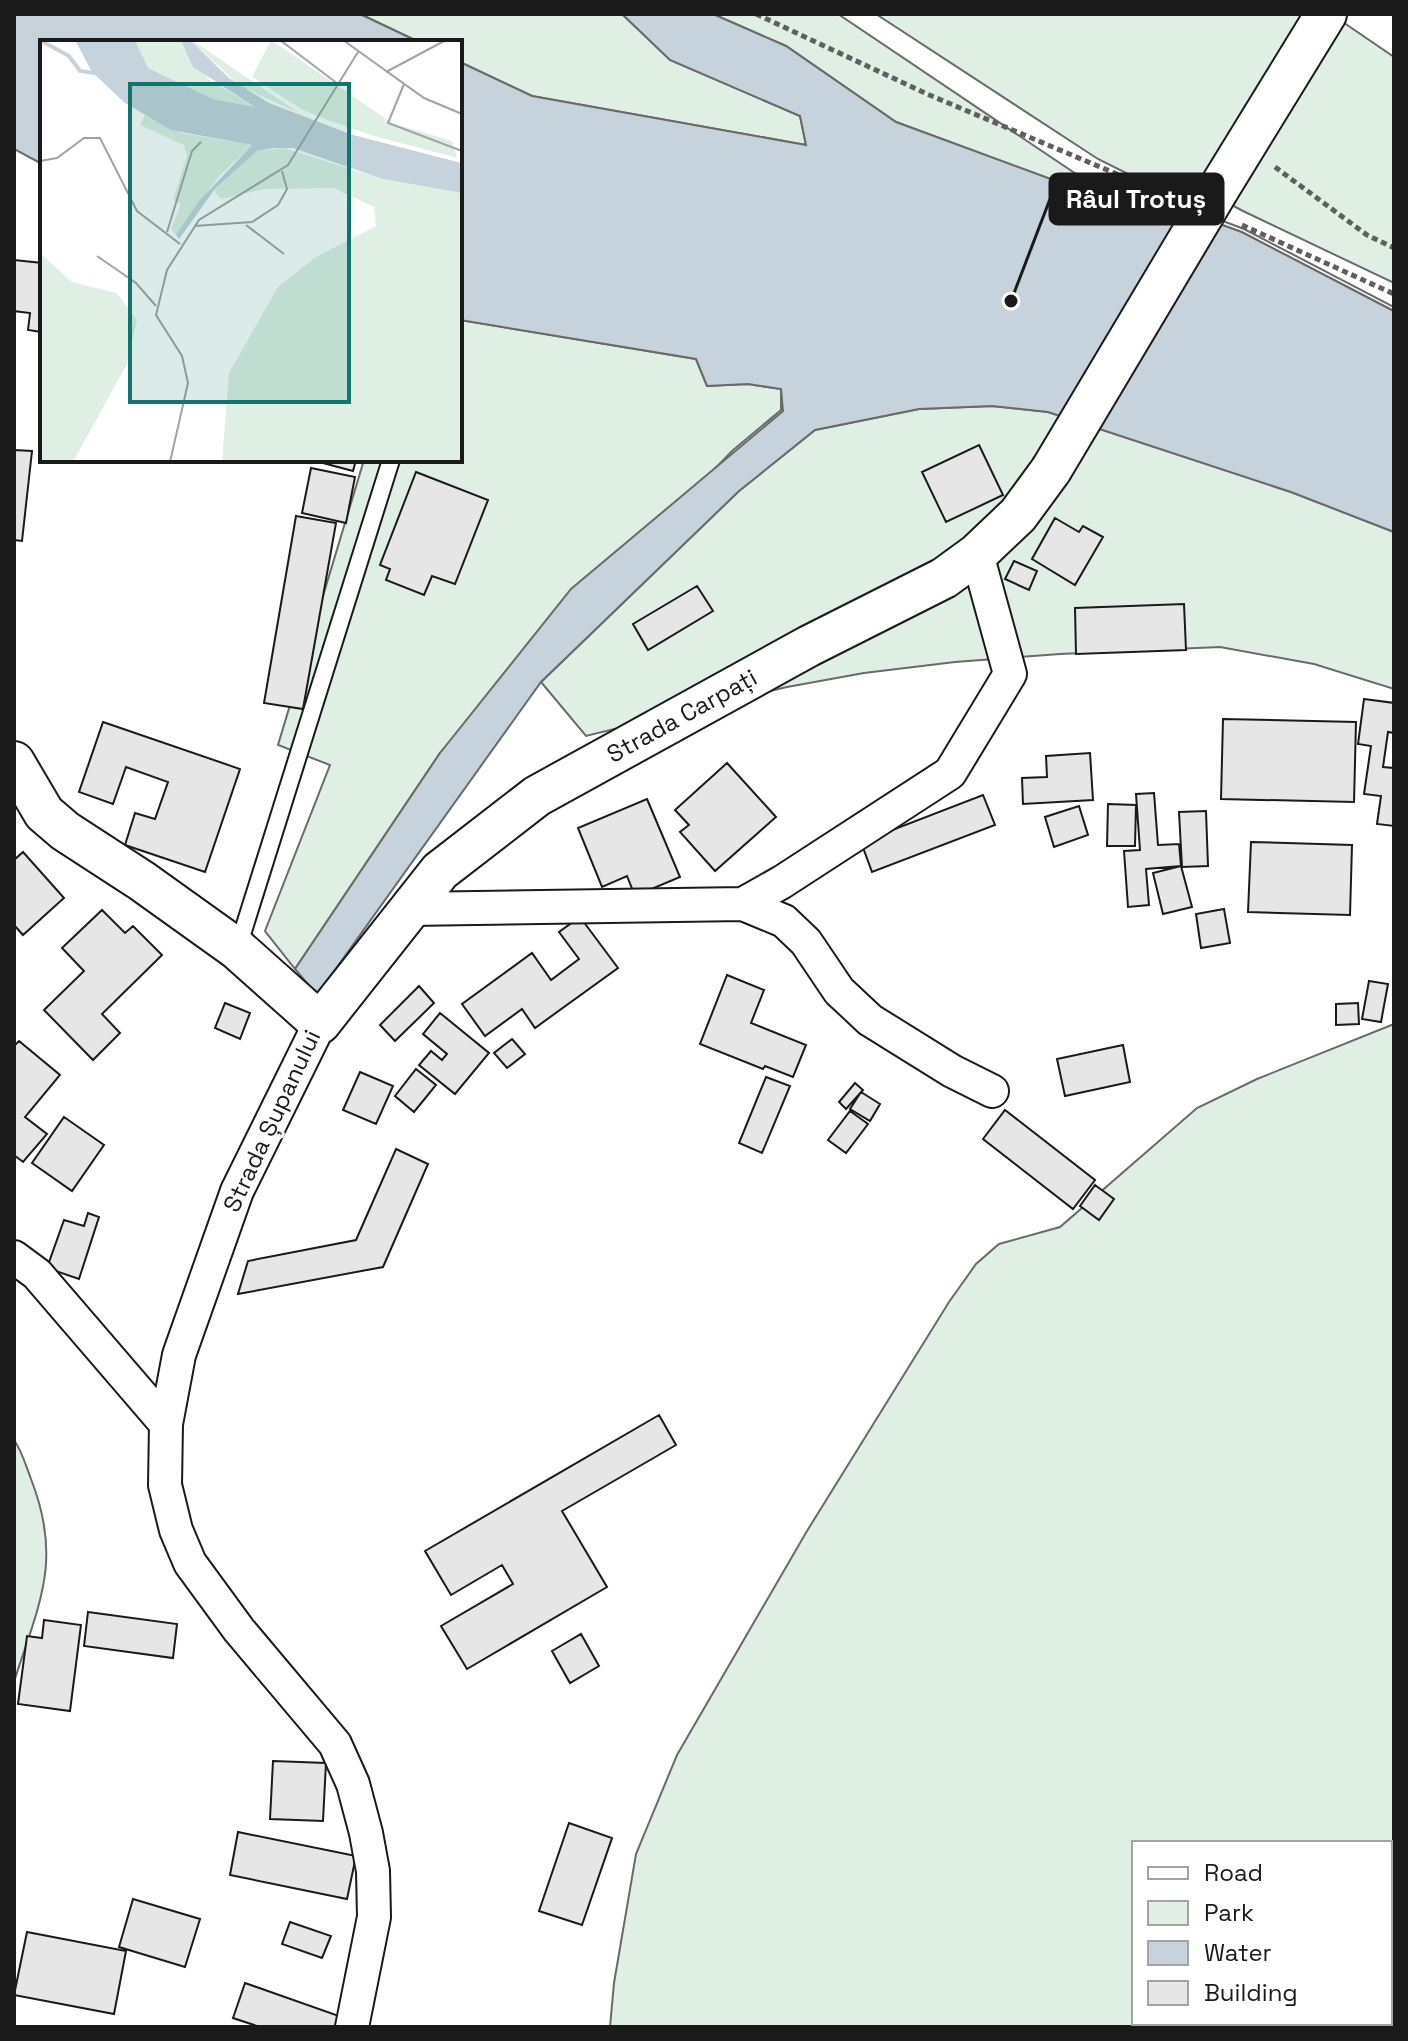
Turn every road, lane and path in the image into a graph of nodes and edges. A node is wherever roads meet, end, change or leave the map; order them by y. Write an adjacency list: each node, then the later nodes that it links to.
1 (756, 14): 4 (path)
2 (1326, 14): 3 (street, Strada Carpați)
3 (1245, 145): 6 (path); 9 (street, Strada Carpați, bridge)
4 (1171, 197)
5 (1239, 224): 7 (path)
6 (1394, 248)
7 (1394, 294)
8 (390, 462): 13 (lane)
9 (977, 554): 11 (street); 12 (street, Strada Carpați)
10 (14, 762): 13 (street, Strada Șupanului)
11 (743, 904): 12 (street); 15 (street)
12 (409, 909): 14 (street, Strada Carpați)
13 (237, 949): 14 (street, Strada Șupanului)
14 (320, 1023): 17 (street, Strada Șupanului)
15 (992, 1091)
16 (14, 1257): 17 (street)
17 (166, 1424): 18 (street, Strada Șupanului)
18 (352, 2027)

